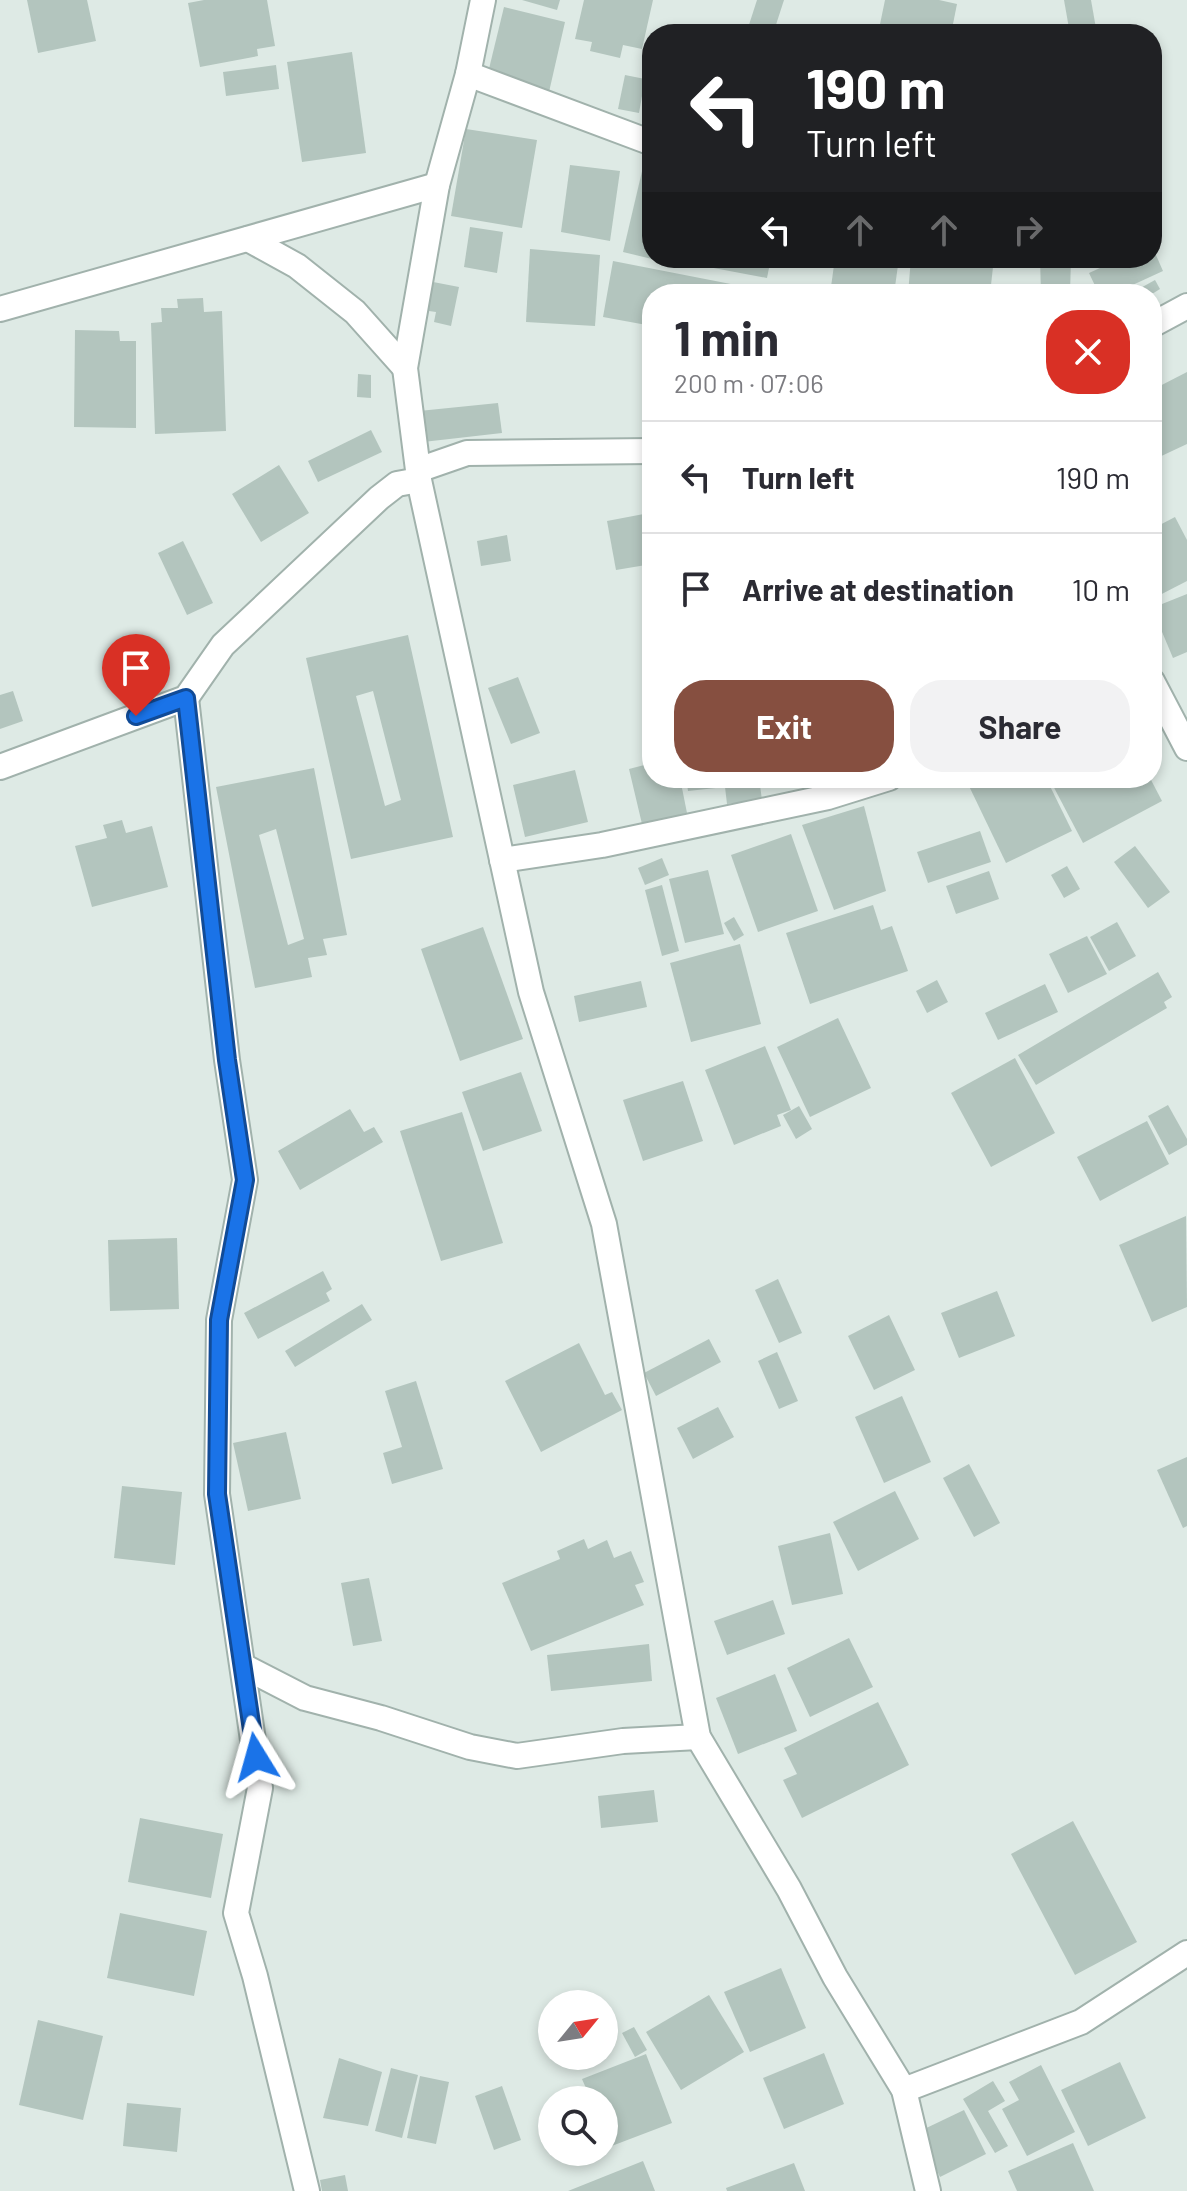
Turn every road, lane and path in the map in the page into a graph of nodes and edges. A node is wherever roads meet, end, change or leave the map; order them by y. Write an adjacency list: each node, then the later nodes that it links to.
1 (483, 0): 2 (street)
2 (468, 74): 3 (street); 4 (street)
3 (642, 139)
4 (437, 185): 5 (street); 9 (street)
5 (248, 239): 7 (street); 9 (street)
6 (1187, 306): 8 (street)
7 (0, 309)
8 (1162, 320)
9 (405, 368): 11 (street)
10 (642, 451): 11 (street)
11 (418, 475): 12 (street); 17 (street)
12 (186, 698): 15 (street); 18 (street)
13 (1162, 700): 14 (street)
14 (1187, 748)
15 (0, 767)
16 (854, 788): 17 (street)
17 (502, 860): 19 (street)
18 (243, 1666): 19 (street); 22 (street)
19 (698, 1737): 21 (street)
20 (1187, 1953): 21 (street)
21 (904, 2090): 23 (street)
22 (307, 2191)
23 (928, 2191)

